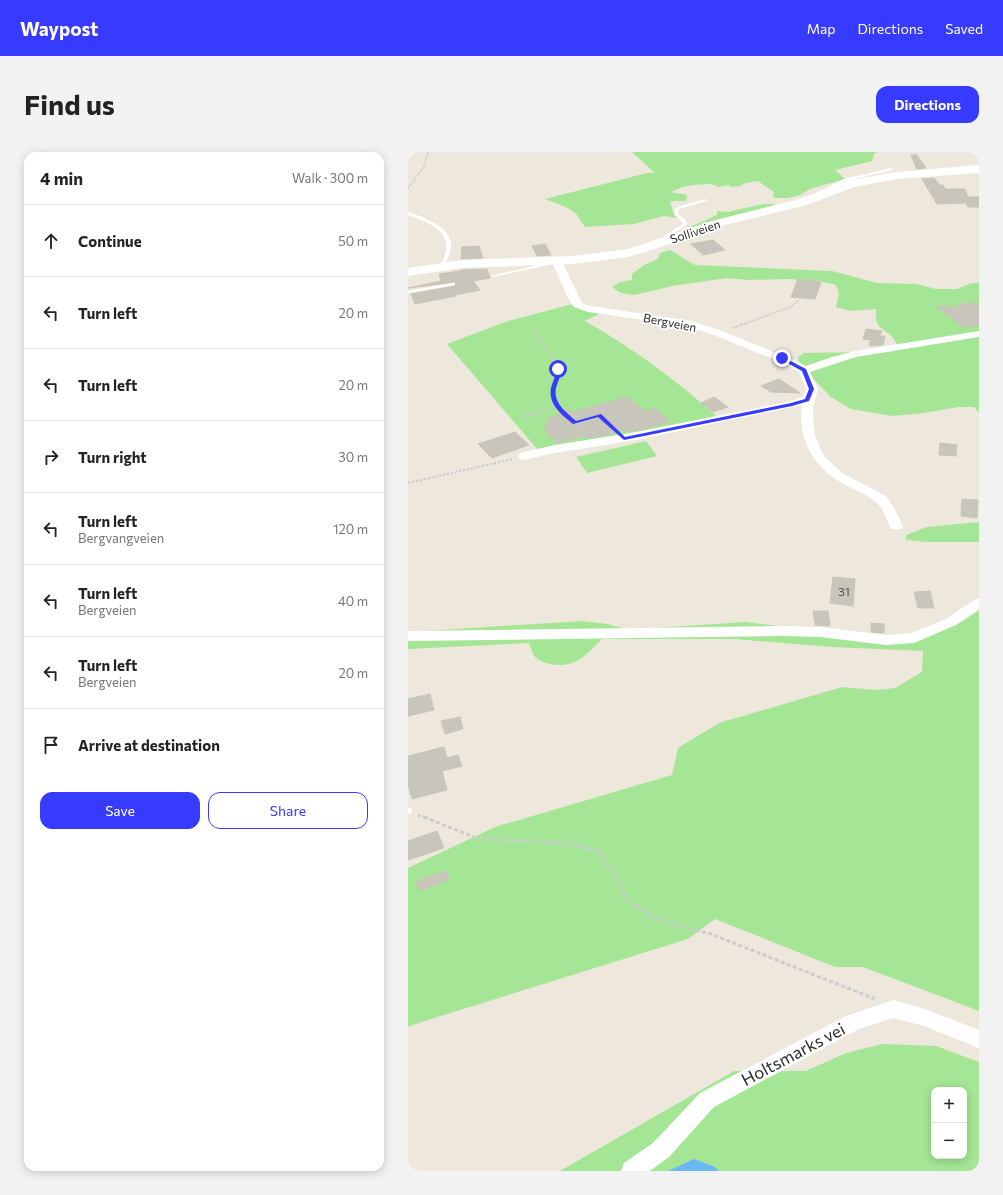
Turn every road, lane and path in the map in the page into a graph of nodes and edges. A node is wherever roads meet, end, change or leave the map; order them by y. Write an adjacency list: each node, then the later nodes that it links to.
1 (428, 152): 4 (path)
2 (891, 169): 5 (lane)
3 (979, 169): 5 (street, Solliveien)
4 (408, 188)
5 (826, 193): 8 (street, Solliveien)
6 (705, 200): 8 (lane)
7 (408, 213): 10 (lane)
8 (666, 241): 9 (street, Solliveien)
9 (557, 262): 10 (street, Solliveien); 12 (lane); 17 (street, Bergveien)
10 (442, 266): 11 (street, Solliveien)
11 (408, 272)
12 (493, 276)
13 (453, 284): 14 (lane)
14 (408, 292)
15 (800, 300): 17 (path)
16 (533, 329): 21 (path)
17 (718, 333): 19 (street, Bergveien)
18 (979, 334): 19 (street)
19 (804, 370): 20 (street)
20 (807, 400): 25 (street); 28 (street)
21 (556, 406): 22 (path); 23 (path)
22 (523, 417)
23 (575, 423): 24 (path); 25 (path)
24 (582, 430)
25 (624, 438): 26 (street)
26 (524, 456): 27 (path)
27 (408, 483)
28 (896, 526)
29 (979, 603): 30 (street)
30 (408, 636)
31 (408, 810): 32 (path)
32 (893, 1009): 33 (street); 34 (street, Holtsmarks vei)
33 (979, 1039)
34 (632, 1171)

